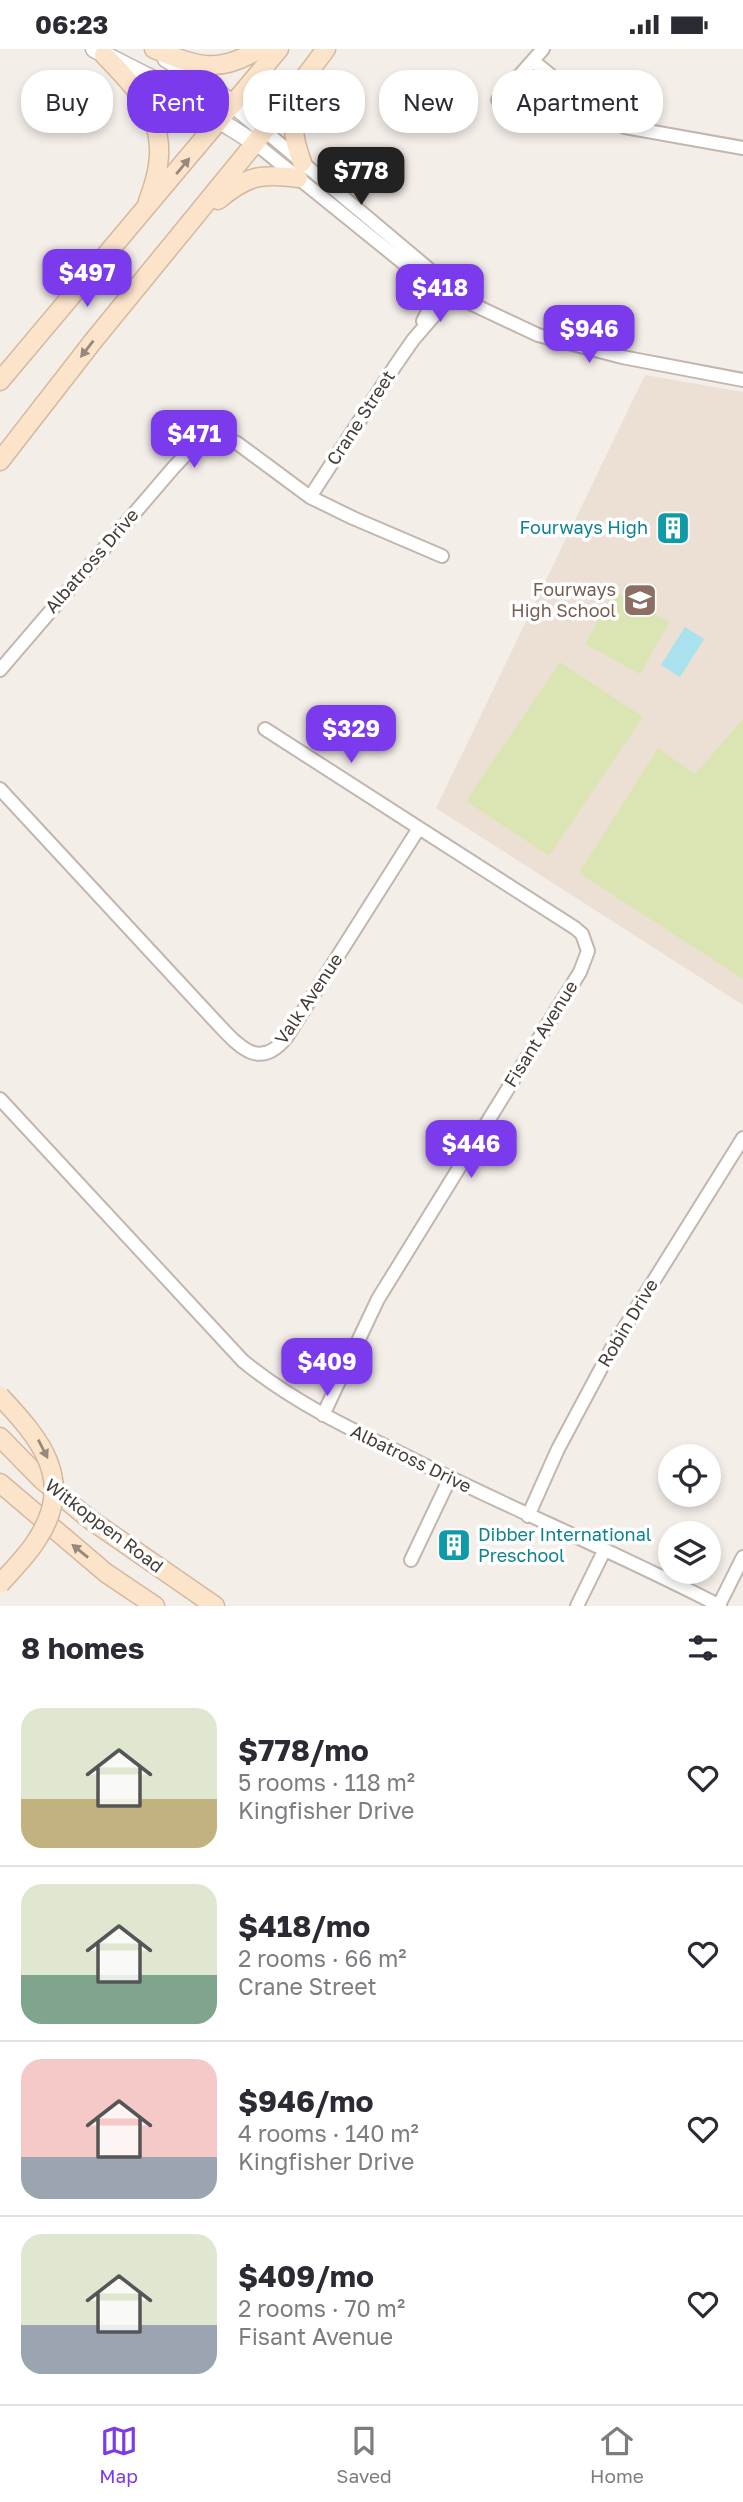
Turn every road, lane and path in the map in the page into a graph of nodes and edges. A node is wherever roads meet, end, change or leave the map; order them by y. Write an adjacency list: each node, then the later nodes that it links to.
1 (151, 49): 2 (main road); 10 (street)
2 (259, 49)
3 (279, 49): 10 (main road)
4 (543, 49): 7 (street)
5 (99, 52): 8 (street); 19 (main road)
6 (322, 54): 14 (main road); 16 (main road)
7 (533, 61): 9 (street); 15 (street)
8 (135, 70)
9 (525, 70)
10 (234, 104): 11 (main road); 14 (street)
11 (229, 110)
12 (229, 123): 14 (street)
13 (210, 133): 19 (main road, one-way to 13)
14 (260, 137): 16 (street); 21 (main road)
15 (743, 148)
16 (300, 170): 17 (street); 18 (street); 21 (main road)
17 (330, 184): 18 (street); 20 (street)
18 (320, 196): 20 (street)
19 (145, 211): 24 (main road)
20 (358, 218): 22 (street)
21 (193, 221): 25 (main road, one-way to 25)
22 (444, 291): 23 (street); 26 (street, Crane Street)
23 (743, 380)
24 (0, 381)
25 (0, 461)
26 (310, 497): 27 (street, Albatross Drive); 28 (street, Albatross Drive)
27 (442, 556)
28 (0, 670)
29 (265, 729): 31 (street)
30 (0, 789): 31 (street, Valk Avenue)
31 (419, 828): 35 (street, Fisant Avenue)
32 (0, 1099): 35 (street, Albatross Drive)
33 (743, 1138): 39 (street, Robin Drive)
34 (0, 1396): 44 (main road, one-way to 44, bridge)
35 (323, 1415): 37 (street, Albatross Drive)
36 (0, 1437): 48 (main road, Witkoppen Road)
37 (450, 1478): 39 (street, Albatross Drive); 42 (street)
38 (0, 1483): 43 (main road, Witkoppen Road, one-way to 38)
39 (528, 1516): 40 (street, Albatross Drive)
40 (604, 1551): 45 (street, Albatross Drive); 49 (street)
41 (743, 1557): 45 (street)
42 (411, 1560)
43 (106, 1573): 46 (main road); 47 (main road, Witkoppen Road)
44 (0, 1584)
45 (717, 1605)
46 (142, 1606)
47 (155, 1606)
48 (215, 1606)
49 (578, 1606)

